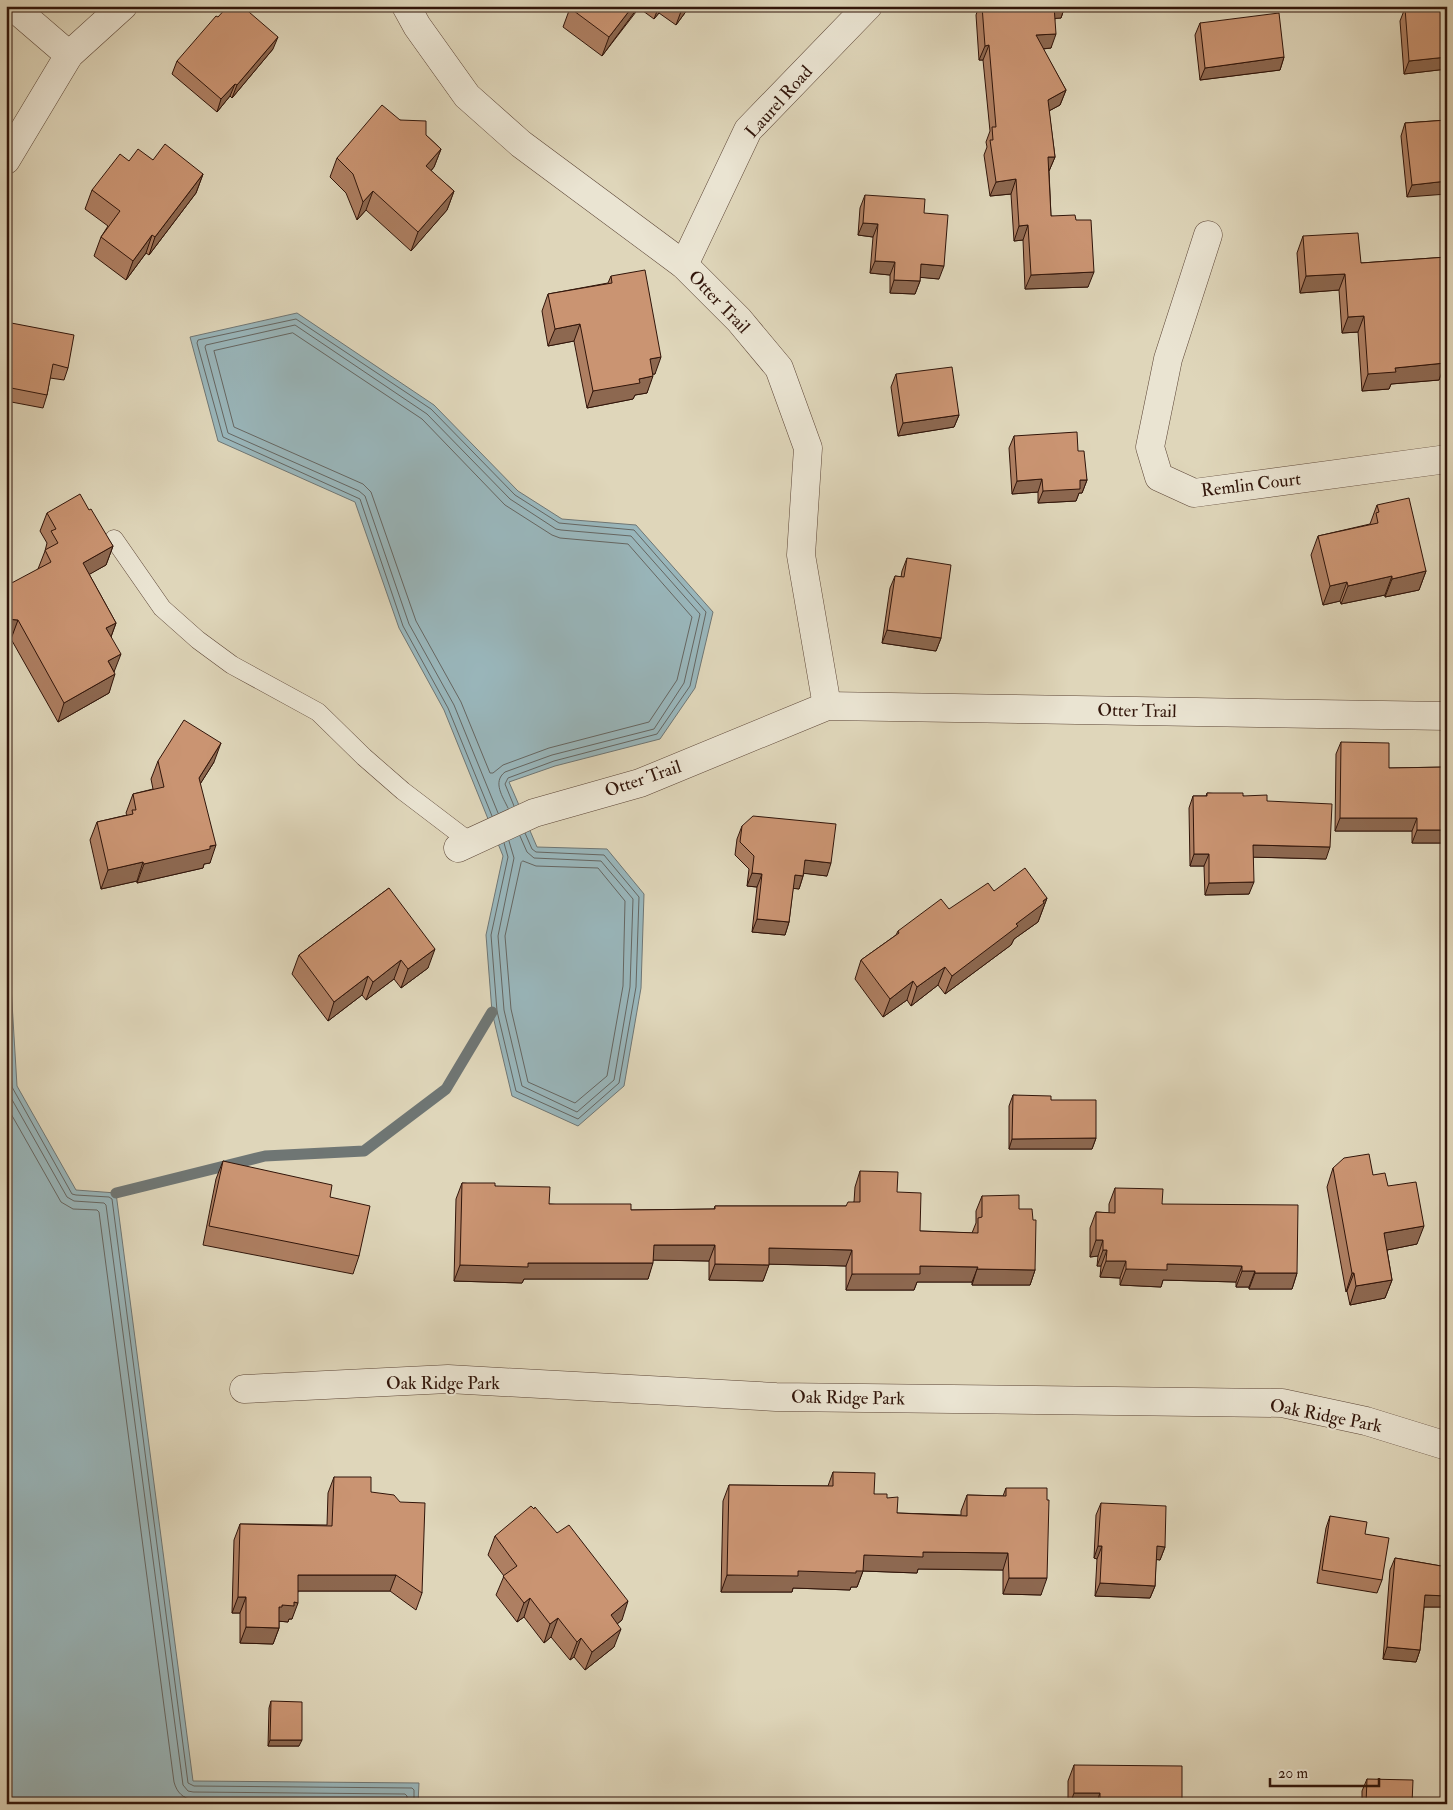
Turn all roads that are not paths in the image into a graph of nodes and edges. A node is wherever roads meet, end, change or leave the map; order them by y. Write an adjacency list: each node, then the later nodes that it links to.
1 (12, 6): 5 (street)
2 (123, 6): 5 (street)
3 (406, 6): 8 (street, Otter Trail)
4 (868, 6): 8 (street, Laurel Road)
5 (69, 55): 6 (street)
6 (6, 160)
7 (1208, 235): 9 (street, Remlin Court)
8 (684, 265): 11 (street, Otter Trail)
9 (1447, 459)
10 (114, 539): 13 (lane)
11 (827, 706): 12 (street, Otter Trail); 13 (street, Otter Trail)
12 (1447, 716)
13 (464, 845)
14 (244, 1389): 15 (street, Oak Ridge Park)
15 (1447, 1446)

